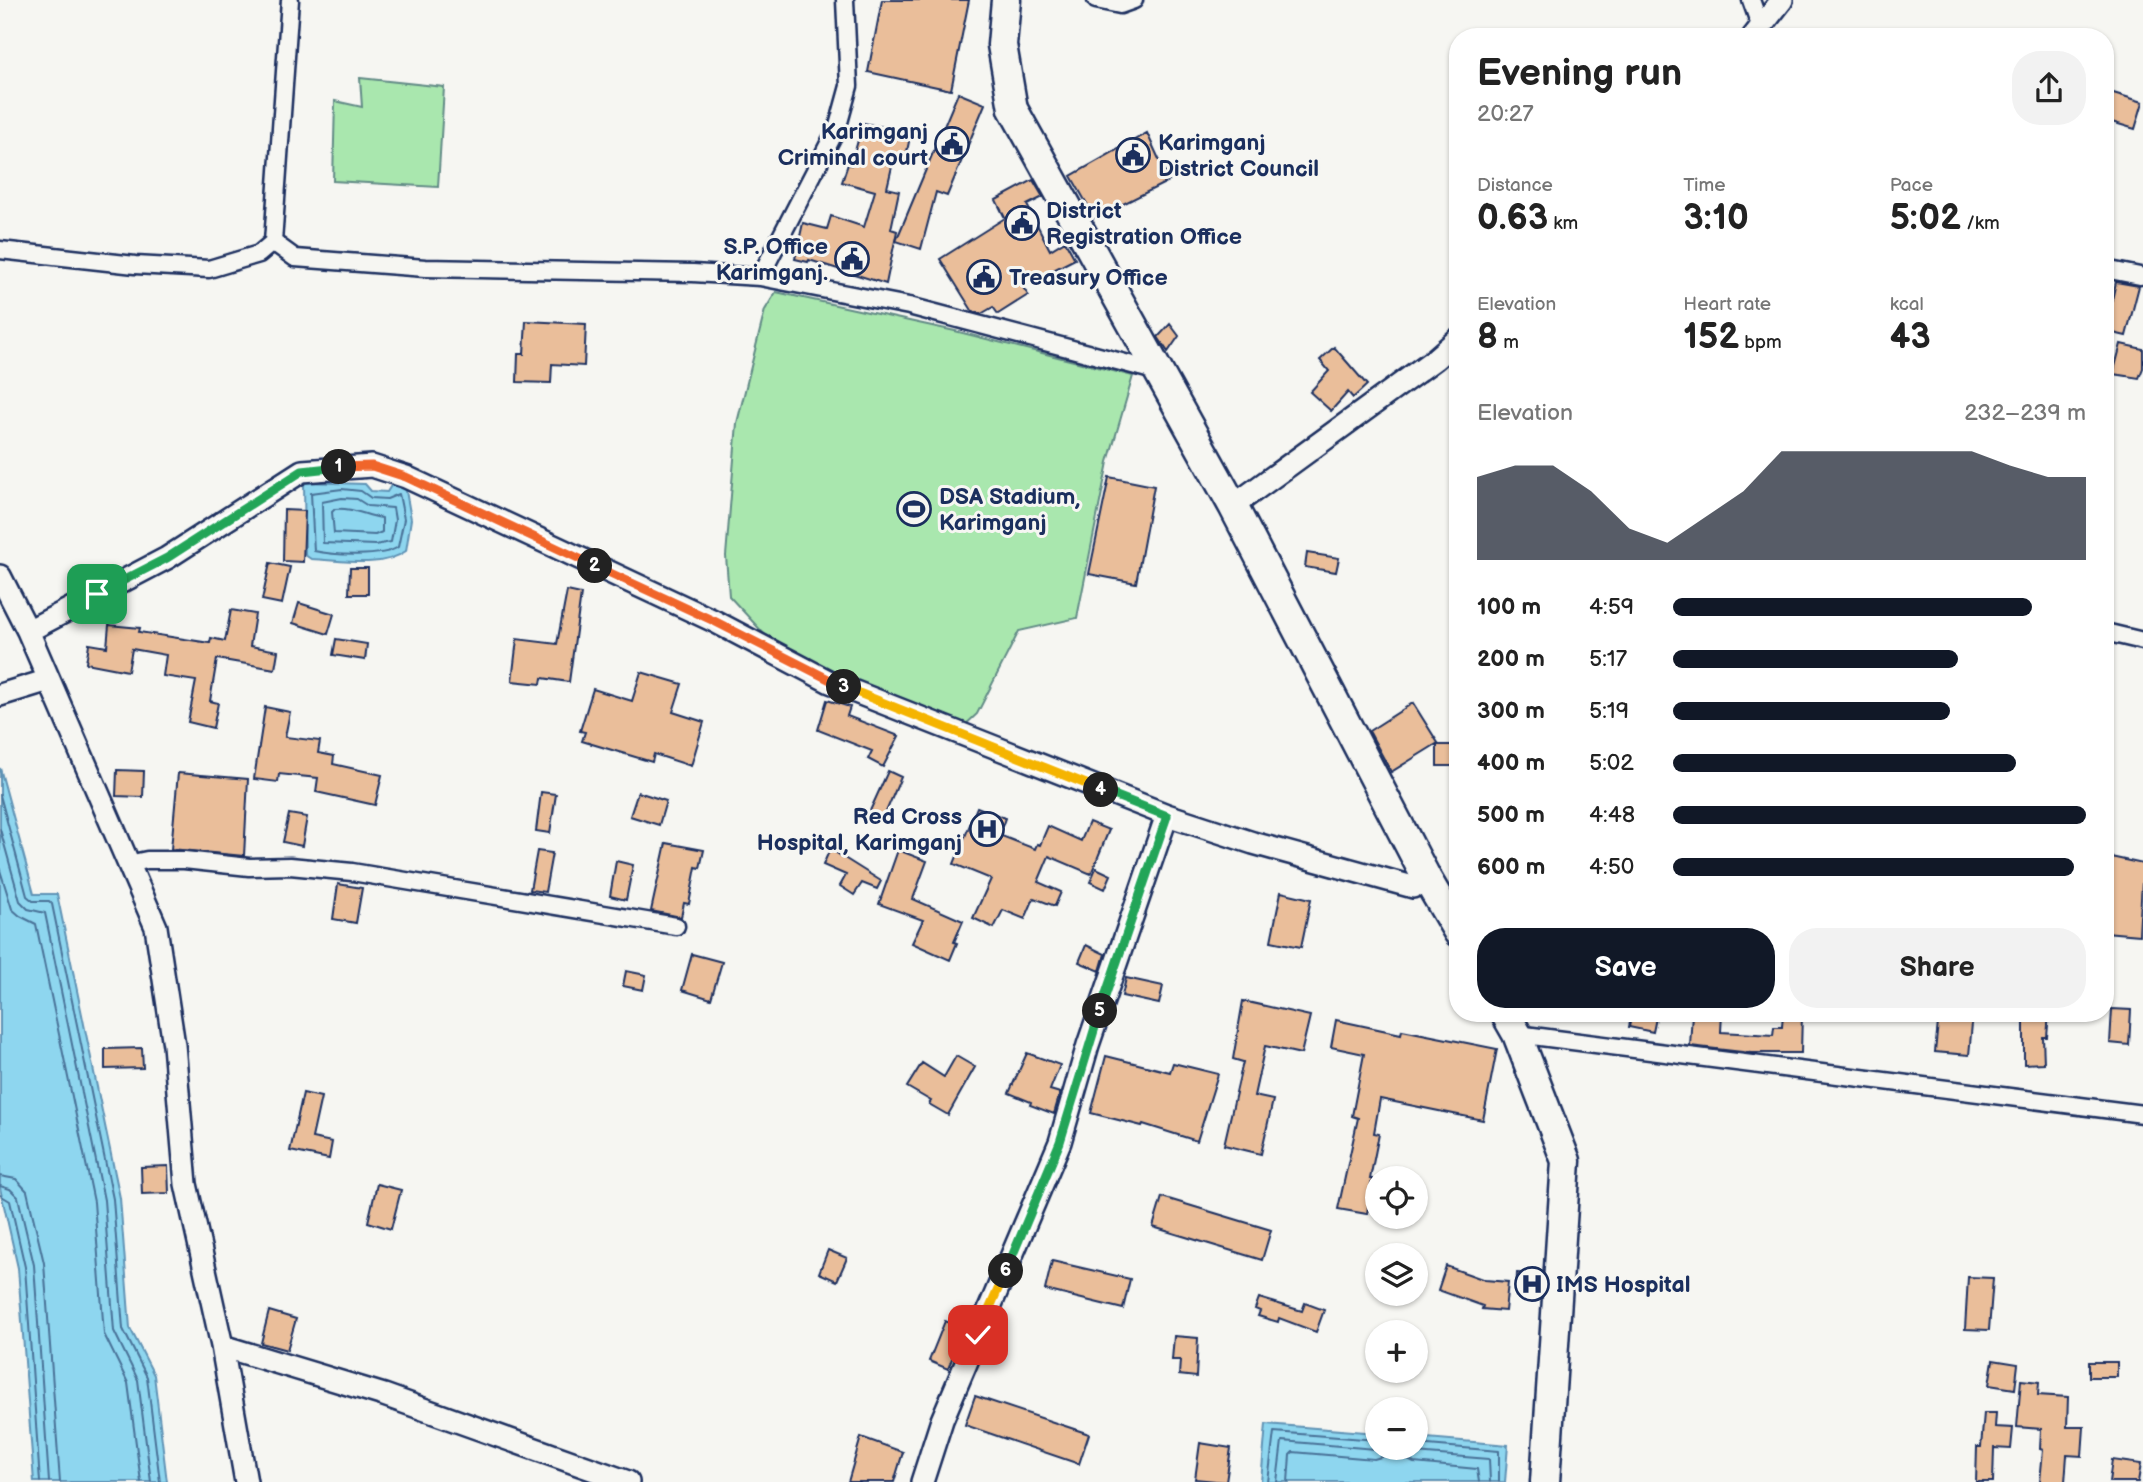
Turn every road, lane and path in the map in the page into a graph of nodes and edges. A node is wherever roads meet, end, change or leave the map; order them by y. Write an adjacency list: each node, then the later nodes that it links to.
1 (290, 0): 10 (street)
2 (845, 0): 14 (street)
3 (1006, 0): 16 (highway)
4 (1096, 0): 5 (street)
5 (1134, 0)
6 (1751, 0): 8 (street)
7 (1782, 0): 9 (street)
8 (1756, 28)
9 (1760, 28)
10 (273, 242): 11 (street); 14 (street)
11 (0, 250)
12 (2114, 271): 13 (street)
13 (2140, 276)
14 (760, 277): 16 (street)
15 (1449, 348): 17 (street)
16 (1159, 372): 17 (highway)
17 (1233, 506): 26 (highway)
18 (0, 576): 19 (street)
19 (28, 631): 22 (street); 24 (street)
20 (2114, 634): 21 (street)
21 (2143, 641)
22 (49, 680): 23 (street); 25 (street)
23 (0, 695)
24 (1167, 816): 26 (street); 34 (street)
25 (128, 864): 28 (street); 31 (street)
26 (1427, 879): 27 (highway)
27 (1449, 917)
28 (676, 926)
29 (1511, 1023): 30 (street); 35 (highway)
30 (2143, 1114)
31 (222, 1346): 32 (street); 33 (street)
32 (246, 1482)
33 (628, 1482)
34 (922, 1482)
35 (1545, 1482)

